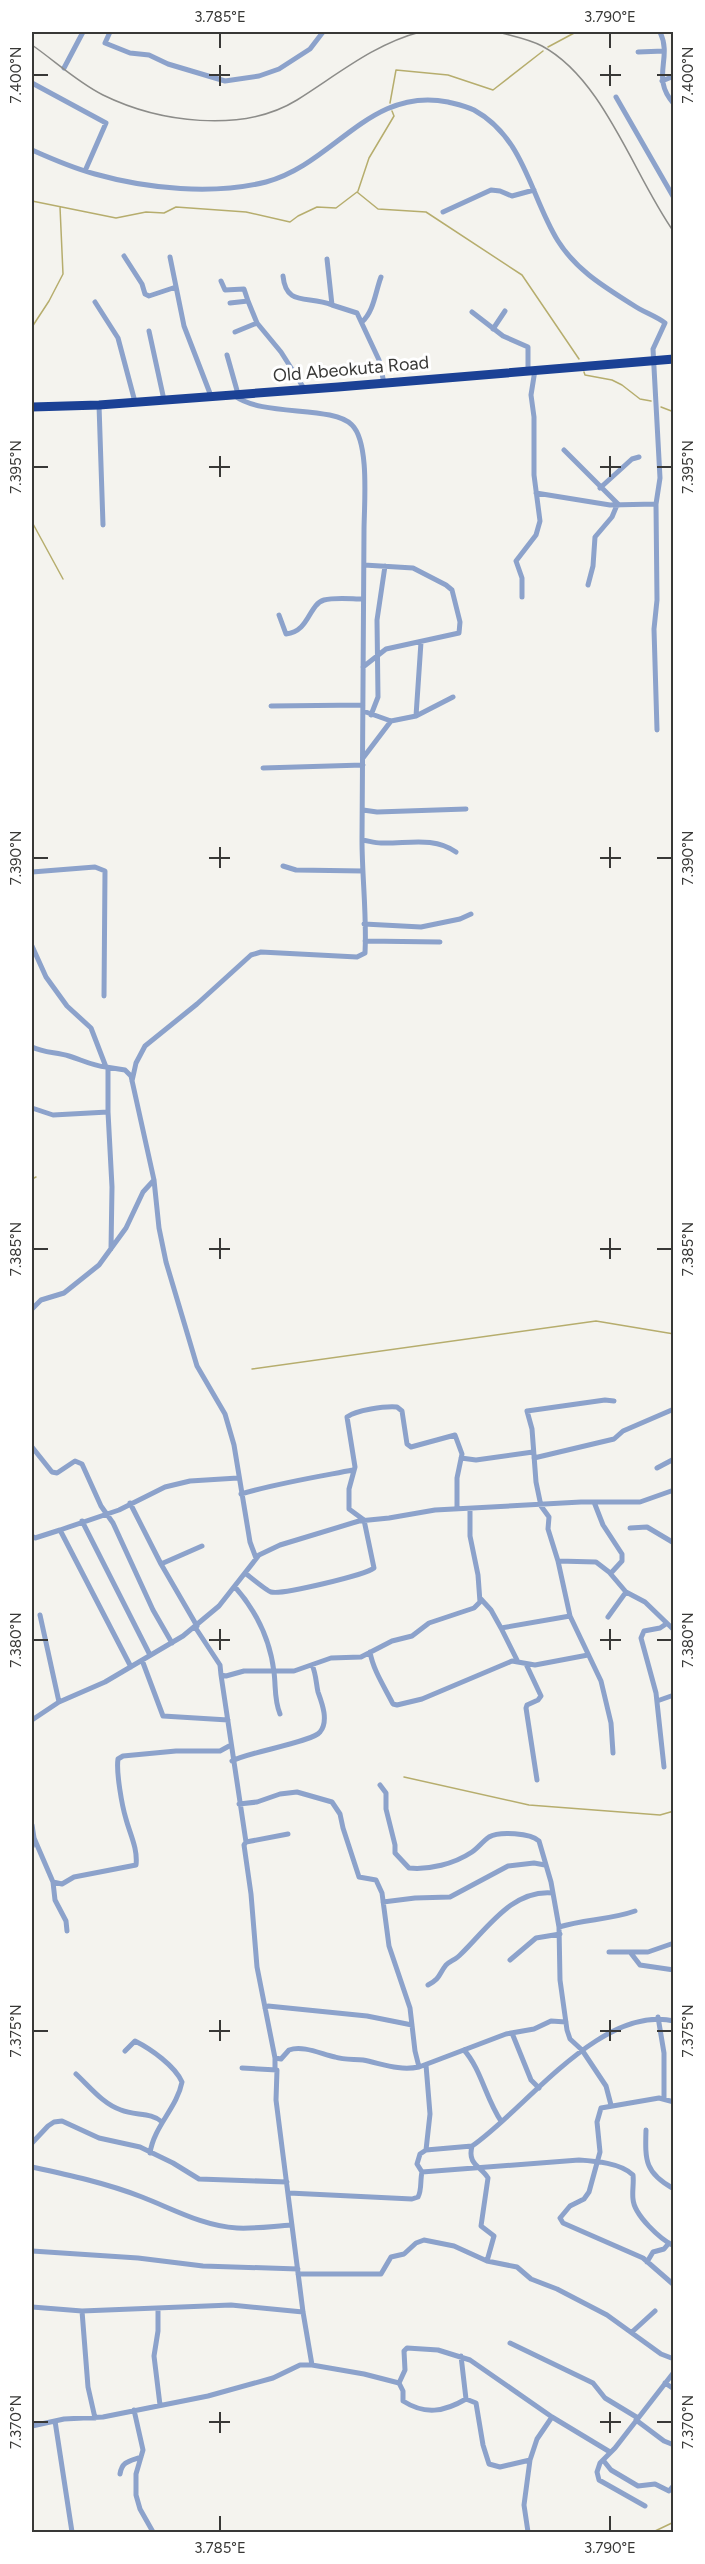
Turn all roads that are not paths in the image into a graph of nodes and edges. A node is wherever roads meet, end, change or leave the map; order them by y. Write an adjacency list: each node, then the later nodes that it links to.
1 (84, 32): 7 (street)
2 (110, 32): 3 (street)
3 (323, 32)
4 (660, 32): 5 (street)
5 (664, 51): 6 (street); 9 (street)
6 (638, 52)
7 (64, 68)
8 (674, 76): 9 (street)
9 (662, 81): 12 (street)
10 (32, 83): 14 (street)
11 (616, 97): 16 (street)
12 (674, 104)
13 (32, 150): 14 (street)
14 (85, 171): 15 (street)
15 (534, 190): 17 (street); 38 (street)
16 (674, 198)
17 (443, 212)
18 (124, 256): 24 (street)
19 (170, 257): 24 (street)
20 (327, 259): 28 (street)
21 (283, 276): 28 (street)
22 (381, 277): 31 (street)
23 (221, 281): 25 (street)
24 (176, 287): 43 (street)
25 (248, 301): 27 (street); 32 (street)
26 (95, 302): 45 (street)
27 (230, 303)
28 (332, 305): 31 (street)
29 (505, 311): 33 (street)
30 (472, 312): 33 (street)
31 (362, 322): 40 (street)
32 (257, 323): 35 (street); 41 (street)
33 (493, 329): 39 (street)
34 (149, 331): 44 (street)
35 (235, 332)
36 (227, 355): 42 (street)
37 (674, 359): 38 (highway, Old Abeokuta Road)
38 (653, 361): 39 (highway, Old Abeokuta Road); 52 (street)
39 (531, 370): 40 (highway, Old Abeokuta Road); 51 (street)
40 (384, 383): 41 (highway, Old Abeokuta Road)
41 (304, 390): 42 (highway, Old Abeokuta Road)
42 (236, 394): 43 (highway, Old Abeokuta Road); 55 (street)
43 (211, 396): 44 (highway, Old Abeokuta Road)
44 (164, 400): 45 (highway, Old Abeokuta Road)
45 (135, 402): 46 (highway, Old Abeokuta Road)
46 (99, 405): 47 (highway, Old Abeokuta Road); 54 (street)
47 (32, 407)
48 (564, 450): 50 (street)
49 (639, 457): 50 (street)
50 (600, 488): 53 (street)
51 (536, 493): 53 (street); 58 (street)
52 (656, 504): 53 (street); 70 (street)
53 (618, 505): 57 (street)
54 (103, 525)
55 (364, 565): 56 (street); 59 (street)
56 (386, 566): 61 (street); 62 (street)
57 (588, 585)
58 (522, 597)
59 (363, 599): 60 (street); 63 (street)
60 (279, 615)
61 (421, 642): 62 (street); 68 (street)
62 (379, 653): 63 (street); 67 (street)
63 (363, 667): 66 (street)
64 (453, 697): 68 (street)
65 (271, 706): 66 (street)
66 (363, 708): 67 (street); 71 (street)
67 (371, 715): 69 (street)
68 (416, 716): 69 (street)
69 (391, 721): 71 (street)
70 (657, 730)
71 (363, 762): 72 (street); 74 (street)
72 (263, 768)
73 (466, 809): 74 (street)
74 (363, 810): 75 (street)
75 (362, 840): 76 (street); 78 (street)
76 (456, 852)
77 (283, 866): 78 (street)
78 (363, 871): 81 (street)
79 (32, 872): 85 (street)
80 (471, 914): 81 (street)
81 (364, 924): 82 (street)
82 (364, 941): 83 (street); 89 (street)
83 (440, 942)
84 (32, 946): 88 (street)
85 (104, 996)
86 (32, 1040): 87 (street)
87 (32, 1047): 88 (street)
88 (107, 1068): 89 (street); 91 (street)
89 (132, 1081): 92 (street)
90 (32, 1108): 91 (street)
91 (108, 1113): 93 (street)
92 (154, 1180): 93 (street); 103 (street)
93 (111, 1250): 94 (street)
94 (32, 1309)
95 (614, 1401): 98 (street)
96 (674, 1409): 98 (street)
97 (32, 1447): 111 (street)
98 (533, 1455): 99 (street); 108 (street)
99 (461, 1458): 102 (street); 109 (street)
100 (674, 1460): 101 (street)
101 (657, 1468)
102 (353, 1470): 105 (street); 112 (street)
103 (238, 1478): 105 (street); 107 (street)
104 (674, 1490): 106 (street)
105 (241, 1494): 119 (street)
106 (594, 1502): 108 (street); 123 (street)
107 (130, 1503): 111 (street); 121 (street)
108 (541, 1506): 110 (street); 120 (street)
109 (457, 1509): 110 (street); 112 (street)
110 (470, 1509): 126 (street)
111 (107, 1514): 113 (street); 134 (street)
112 (364, 1520): 119 (street); 122 (street)
113 (82, 1521): 115 (street); 137 (street)
114 (630, 1527): 117 (street)
115 (60, 1530): 116 (street); 142 (street)
116 (32, 1536)
117 (674, 1543)
118 (202, 1546): 121 (street)
119 (256, 1558): 122 (street)
120 (558, 1561): 123 (street); 128 (street)
121 (161, 1564): 131 (street)
122 (246, 1573): 124 (street)
123 (610, 1573): 125 (street)
124 (235, 1587): 131 (street); 143 (street)
125 (626, 1592): 129 (street); 130 (street)
126 (480, 1598): 132 (street); 135 (street)
127 (40, 1615): 147 (street)
128 (570, 1616): 132 (street); 136 (street)
129 (608, 1617)
130 (666, 1624): 133 (street); 146 (street)
131 (196, 1626): 134 (street); 144 (street)
132 (501, 1628): 139 (street)
133 (674, 1630)
134 (172, 1642): 137 (street)
135 (370, 1652): 139 (street); 141 (street)
136 (588, 1654): 140 (street); 152 (street)
137 (150, 1655): 138 (street)
138 (142, 1660): 142 (street); 150 (street)
139 (517, 1660): 140 (street)
140 (526, 1664): 155 (street)
141 (312, 1665): 143 (street); 153 (street)
142 (131, 1667): 147 (street)
143 (274, 1670): 144 (street); 148 (street)
144 (221, 1675): 150 (street)
145 (674, 1695): 146 (street)
146 (657, 1701): 154 (street)
147 (59, 1702): 149 (street)
148 (280, 1714)
149 (32, 1720)
150 (228, 1720): 151 (street)
151 (231, 1745): 153 (street); 164 (street)
152 (613, 1753)
153 (232, 1761): 157 (street)
154 (664, 1767)
155 (537, 1780)
156 (380, 1785): 163 (street)
157 (239, 1804): 161 (street); 166 (street)
158 (32, 1825): 160 (street)
159 (288, 1834): 161 (street)
160 (34, 1838): 162 (street); 164 (street)
161 (246, 1842): 177 (street)
162 (32, 1847)
163 (545, 1865): 165 (street); 166 (street)
164 (53, 1882): 169 (street)
165 (553, 1893): 168 (street); 176 (street)
166 (383, 1902): 181 (street)
167 (634, 1911): 168 (street)
168 (559, 1926): 170 (street)
169 (67, 1931)
170 (560, 1934): 174 (street); 180 (street)
171 (674, 1943): 173 (street)
172 (609, 1952): 173 (street)
173 (630, 1952): 175 (street)
174 (510, 1960)
175 (674, 1970)
176 (428, 1985)
177 (265, 2008): 181 (street); 186 (street)
178 (658, 2017): 179 (street); 184 (street); 188 (street)
179 (674, 2020)
180 (566, 2022): 182 (street); 184 (street)
181 (412, 2025): 189 (street)
182 (512, 2033): 183 (street); 194 (street)
183 (464, 2050): 187 (street); 198 (street)
184 (582, 2050): 194 (street); 197 (street)
185 (125, 2051): 199 (street)
186 (275, 2058): 189 (street); 191 (street)
187 (426, 2065): 189 (street); 203 (street)
188 (664, 2066): 192 (street); 195 (street)
189 (419, 2067)
190 (242, 2068): 191 (street)
191 (275, 2068): 209 (street)
192 (674, 2069)
193 (76, 2074): 199 (street)
194 (539, 2088): 198 (street)
195 (664, 2098): 196 (street); 197 (street)
196 (674, 2102)
197 (610, 2105): 205 (street)
198 (501, 2121): 202 (street)
199 (162, 2122): 204 (street)
200 (646, 2130): 210 (street)
201 (32, 2143): 204 (street)
202 (472, 2146): 203 (street); 207 (street)
203 (426, 2150): 208 (street)
204 (150, 2153): 209 (street)
205 (598, 2161): 207 (street); 213 (street); 216 (street)
206 (32, 2167): 212 (street)
207 (477, 2169): 208 (street); 215 (street)
208 (422, 2172): 211 (street)
209 (287, 2182): 211 (street)
210 (674, 2189)
211 (289, 2193): 212 (street)
212 (292, 2225): 217 (street)
213 (671, 2244): 216 (street)
214 (32, 2251): 217 (street)
215 (488, 2261): 217 (street); 224 (street)
216 (647, 2262): 218 (street)
217 (298, 2272): 223 (street)
218 (674, 2285)
219 (32, 2307): 221 (street)
220 (158, 2308): 221 (street); 223 (street); 234 (street)
221 (82, 2311): 237 (street)
222 (655, 2311): 224 (street)
223 (303, 2312): 228 (street)
224 (632, 2332): 227 (street)
225 (510, 2343): 238 (street)
226 (461, 2356): 231 (street); 233 (street); 236 (street)
227 (674, 2359)
228 (312, 2365): 231 (street); 234 (street)
229 (674, 2372): 230 (street)
230 (665, 2382): 232 (street); 238 (street)
231 (399, 2383): 233 (street)
232 (674, 2389)
233 (466, 2399): 244 (street)
234 (160, 2405): 235 (street)
235 (134, 2410): 237 (street); 243 (street)
236 (552, 2417): 242 (street); 244 (street)
237 (95, 2418): 239 (street)
238 (637, 2419): 241 (street); 242 (street)
239 (54, 2421): 240 (street); 251 (street)
240 (32, 2426)
241 (674, 2445)
242 (610, 2452): 245 (street)
243 (141, 2457): 246 (street); 252 (street)
244 (530, 2460): 253 (street)
245 (603, 2460): 248 (street); 249 (street)
246 (120, 2474)
247 (674, 2485): 248 (street)
248 (638, 2486): 249 (street)
249 (630, 2497): 250 (street)
250 (645, 2506)
251 (72, 2532)
252 (153, 2532)
253 (528, 2532)

